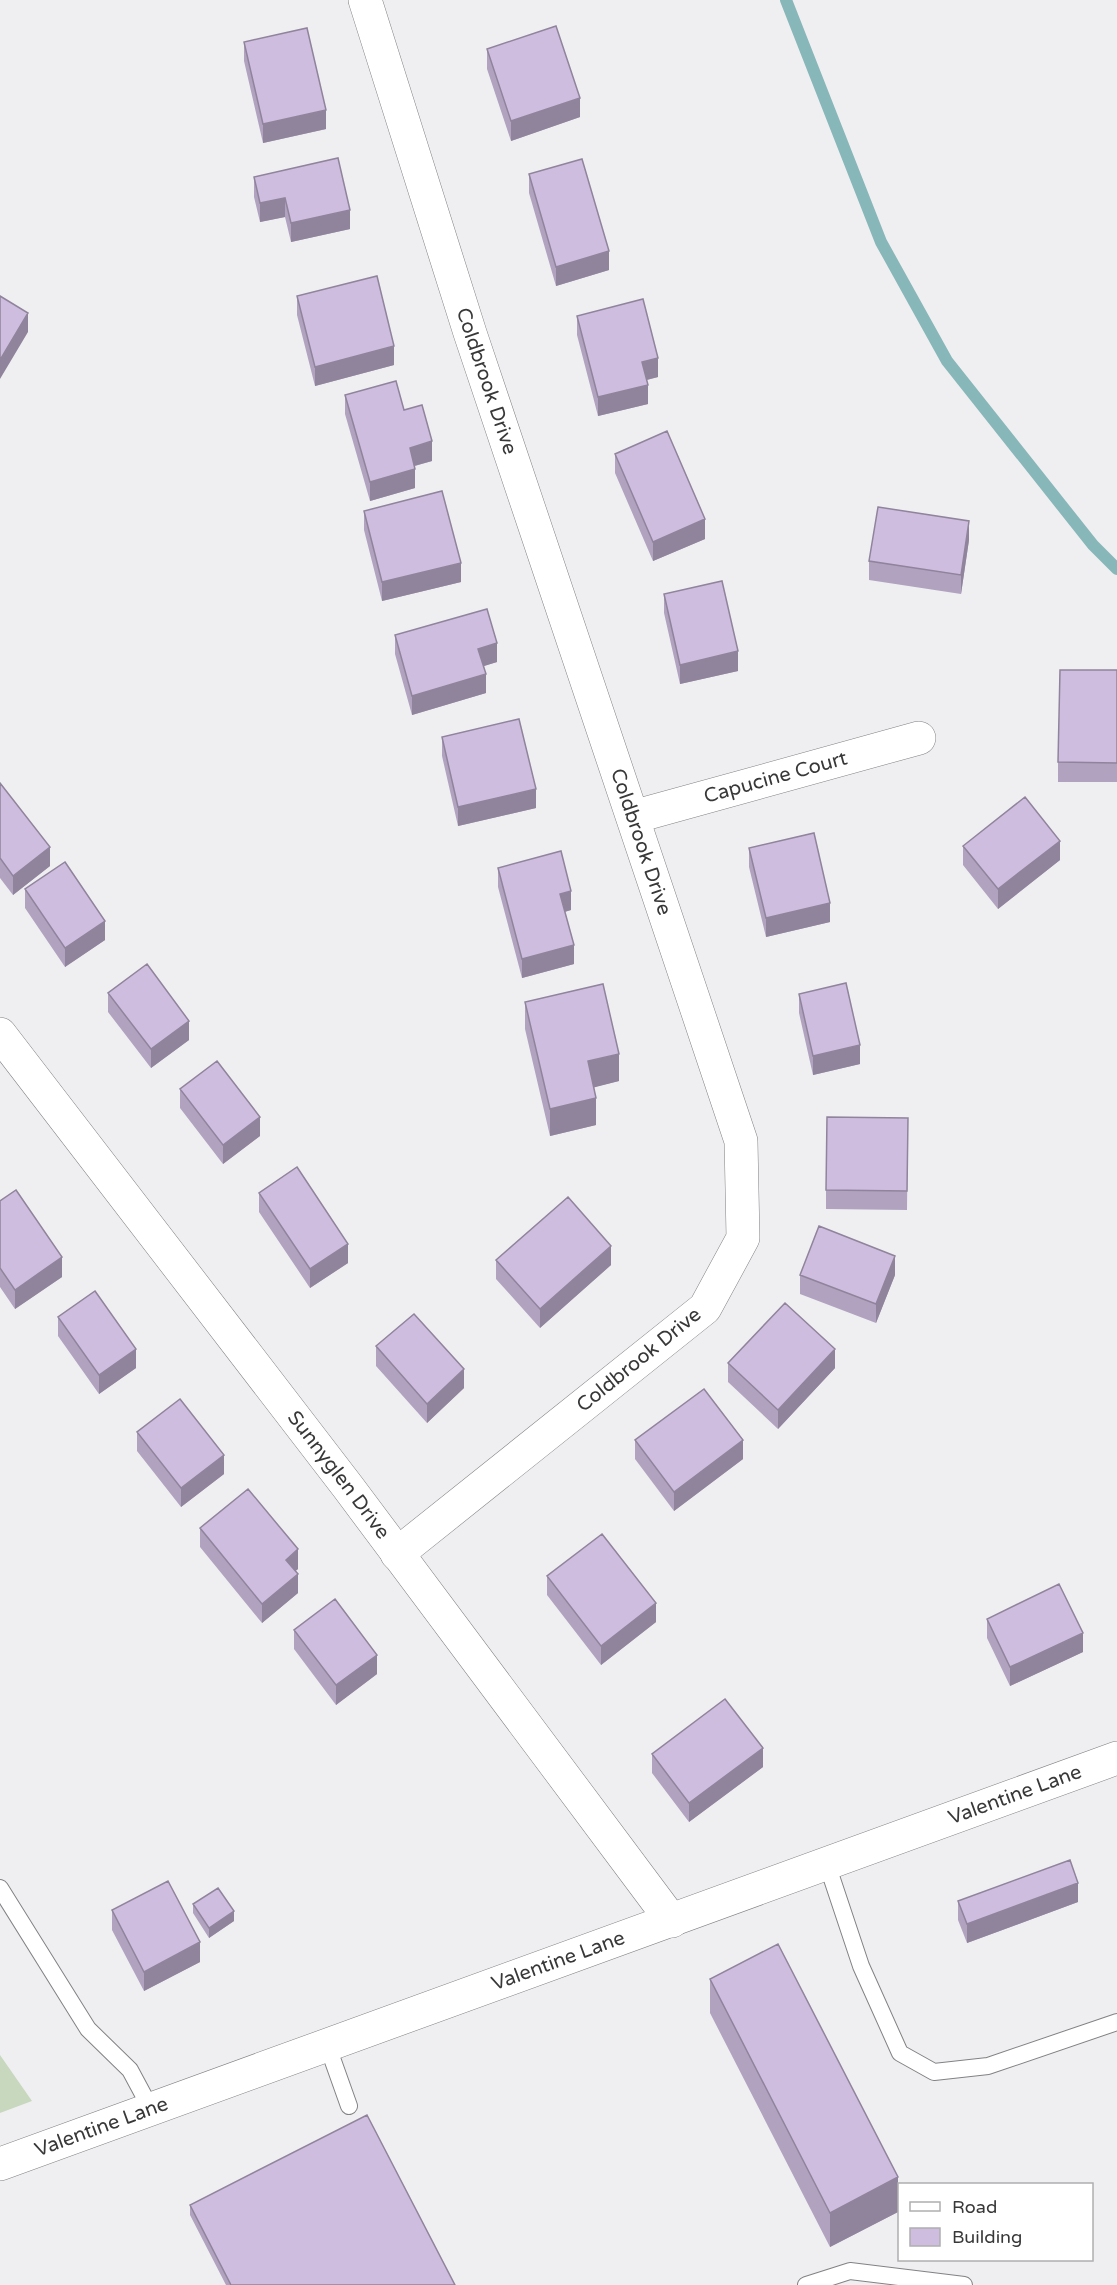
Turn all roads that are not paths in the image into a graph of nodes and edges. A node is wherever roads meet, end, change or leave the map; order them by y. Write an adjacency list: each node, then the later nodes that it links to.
1 (365, 0): 3 (street, Coldbrook Drive)
2 (919, 738): 3 (street, Capucine Court)
3 (633, 817): 5 (street, Coldbrook Drive)
4 (0, 1034): 5 (street, Sunnyglen Drive)
5 (397, 1554): 9 (street, Sunnyglen Drive)
6 (1117, 1758): 7 (street, Valentine Lane)
7 (827, 1864): 9 (street, Valentine Lane); 10 (lane)
8 (0, 1888): 13 (lane)
9 (672, 1921): 11 (street, Valentine Lane)
10 (1117, 2022)
11 (328, 2047): 12 (lane); 13 (street, Valentine Lane)
12 (349, 2106)
13 (152, 2111): 14 (street, Valentine Lane)
14 (0, 2164)
15 (806, 2285): 16 (lane)
16 (964, 2285)

